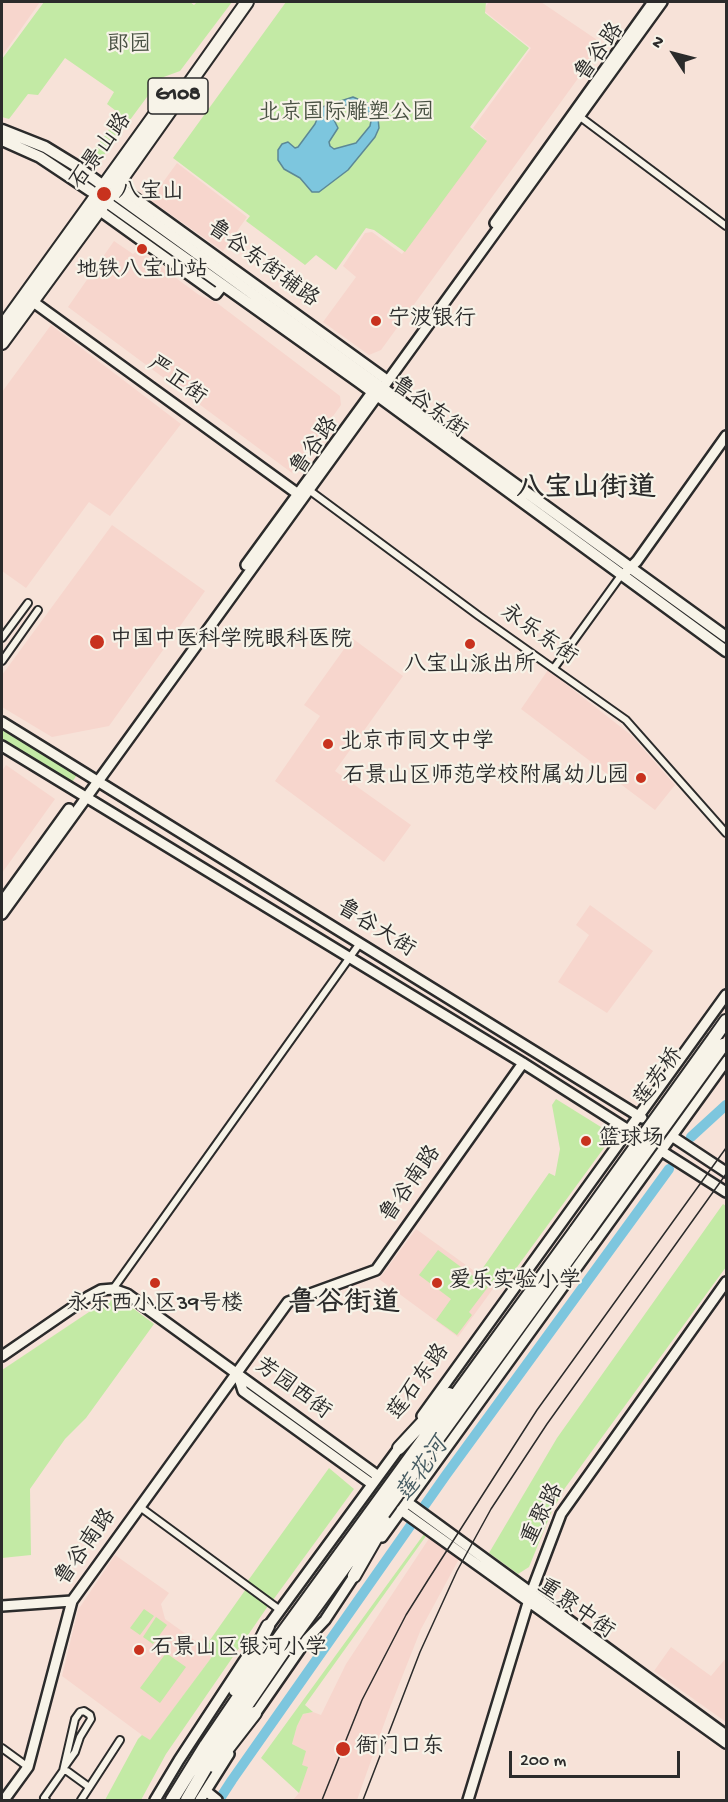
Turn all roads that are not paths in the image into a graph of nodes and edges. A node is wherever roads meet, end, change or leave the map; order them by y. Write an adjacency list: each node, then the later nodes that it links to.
1 (237, 2): 8 (highway, 石景山路 / G108)
2 (247, 2): 8 (highway, 石景山路 / G108)
3 (653, 2): 13 (street, 鲁谷路)
4 (662, 2): 5 (street, 鲁谷路)
5 (579, 116): 9 (street); 13 (street, 鲁谷路)
6 (2, 130): 8 (main road)
7 (2, 140): 8 (main road)
8 (106, 195): 10 (highway, 石景山路 / G108); 11 (highway, 石景山路 / G108); 13 (main road, 鲁谷东街); 13 (main road, 鲁谷东街)
9 (726, 226)
10 (32, 301): 12 (highway, 石景山路 / G108); 16 (street, 严正街)
11 (2, 327)
12 (2, 343)
13 (379, 388): 15 (street, 鲁谷路); 16 (street, 鲁谷路); 17 (main road, 鲁谷东街)
14 (726, 436): 17 (street)
15 (309, 490): 25 (street, 永乐东街); 28 (street, 鲁谷路)
16 (298, 494): 28 (street, 鲁谷路)
17 (627, 571): 20 (main road, 鲁谷东街); 23 (main road, 鲁谷东街); 25 (street)
18 (28, 603): 21 (street)
19 (38, 610): 22 (street)
20 (726, 637)
21 (2, 638): 22 (street)
22 (12, 646): 24 (street)
23 (726, 651)
24 (2, 660)
25 (554, 668): 30 (street, 永乐东街)
26 (2, 722): 28 (street, 鲁谷大街)
27 (2, 746): 29 (street, 鲁谷大街)
28 (94, 779): 29 (street, 鲁谷路); 33 (street, 鲁谷大街)
29 (83, 795): 31 (street, 鲁谷路); 32 (street, 鲁谷路); 34 (street, 鲁谷大街)
30 (726, 833)
31 (2, 902)
32 (2, 914)
33 (360, 943): 34 (street); 42 (street, 鲁谷大街)
34 (349, 958): 39 (street, 鲁谷大街); 54 (street)
35 (726, 995): 40 (street, 莲石东路)
36 (726, 1021): 37 (highway)
37 (721, 1042): 52 (highway, 莲芳桥, bridge)
38 (726, 1061): 41 (street)
39 (523, 1063): 43 (street, 鲁谷大街); 57 (street, 鲁谷南路)
40 (668, 1076): 41 (street); 42 (street, 莲石东路)
41 (699, 1099): 44 (street)
42 (640, 1116): 43 (street, 莲石东路); 44 (street, 鲁谷大街)
43 (630, 1131): 45 (street, 鲁谷大街); 47 (street, 莲石东路)
44 (672, 1136): 45 (street); 46 (street, 鲁谷大街)
45 (661, 1149): 49 (street, 鲁谷大街); 50 (street)
46 (712, 1162): 48 (street, 鲁谷大街); 49 (street)
47 (601, 1170): 50 (street); 58 (street, 莲石东路)
48 (726, 1172)
49 (701, 1176): 51 (street, 鲁谷大街)
50 (632, 1191): 63 (street)
51 (726, 1192)
52 (580, 1233): 55 (highway, 莲石东路); 59 (highway, 莲石东路)
53 (726, 1282): 65 (street, 重聚路)
54 (113, 1289): 56 (street); 57 (street)
55 (488, 1351): 58 (highway); 74 (highway, 莲石东路)
56 (2, 1356)
57 (237, 1373): 60 (street, 芳园西街); 61 (street, 芳园西街); 62 (street, 鲁谷南路)
58 (399, 1448): 60 (street, 莲石东路)
59 (420, 1462): 64 (highway); 85 (highway, 莲石东路)
60 (378, 1476): 61 (street, 莲石东路)
61 (372, 1484): 68 (street, 莲石东路)
62 (140, 1507): 66 (street, 鲁谷南路); 68 (street)
63 (408, 1509): 64 (street); 65 (street, 重聚中街)
64 (354, 1576): 70 (street)
65 (530, 1597): 71 (street, 重聚中街); 73 (street, 重聚中街); 86 (street, 重聚路)
66 (72, 1601): 67 (street); 76 (street, 鲁谷南路)
67 (2, 1606)
68 (280, 1610): 69 (street, 莲石东路)
69 (268, 1626): 74 (highway); 83 (street, 莲石东路)
70 (255, 1713): 79 (street); 85 (highway)
71 (726, 1735)
72 (120, 1740): 78 (street)
73 (726, 1743)
74 (206, 1744): 84 (highway, 莲石东路)
75 (2, 1748): 76 (street)
76 (28, 1767): 80 (street, 鲁谷南路)
77 (64, 1768): 77 (street); 78 (street); 81 (street)
78 (89, 1787): 82 (street)
79 (207, 1798)
80 (4, 1800)
81 (43, 1800)
82 (81, 1800)
83 (155, 1800)
84 (172, 1800)
85 (188, 1800)
86 (468, 1800)

